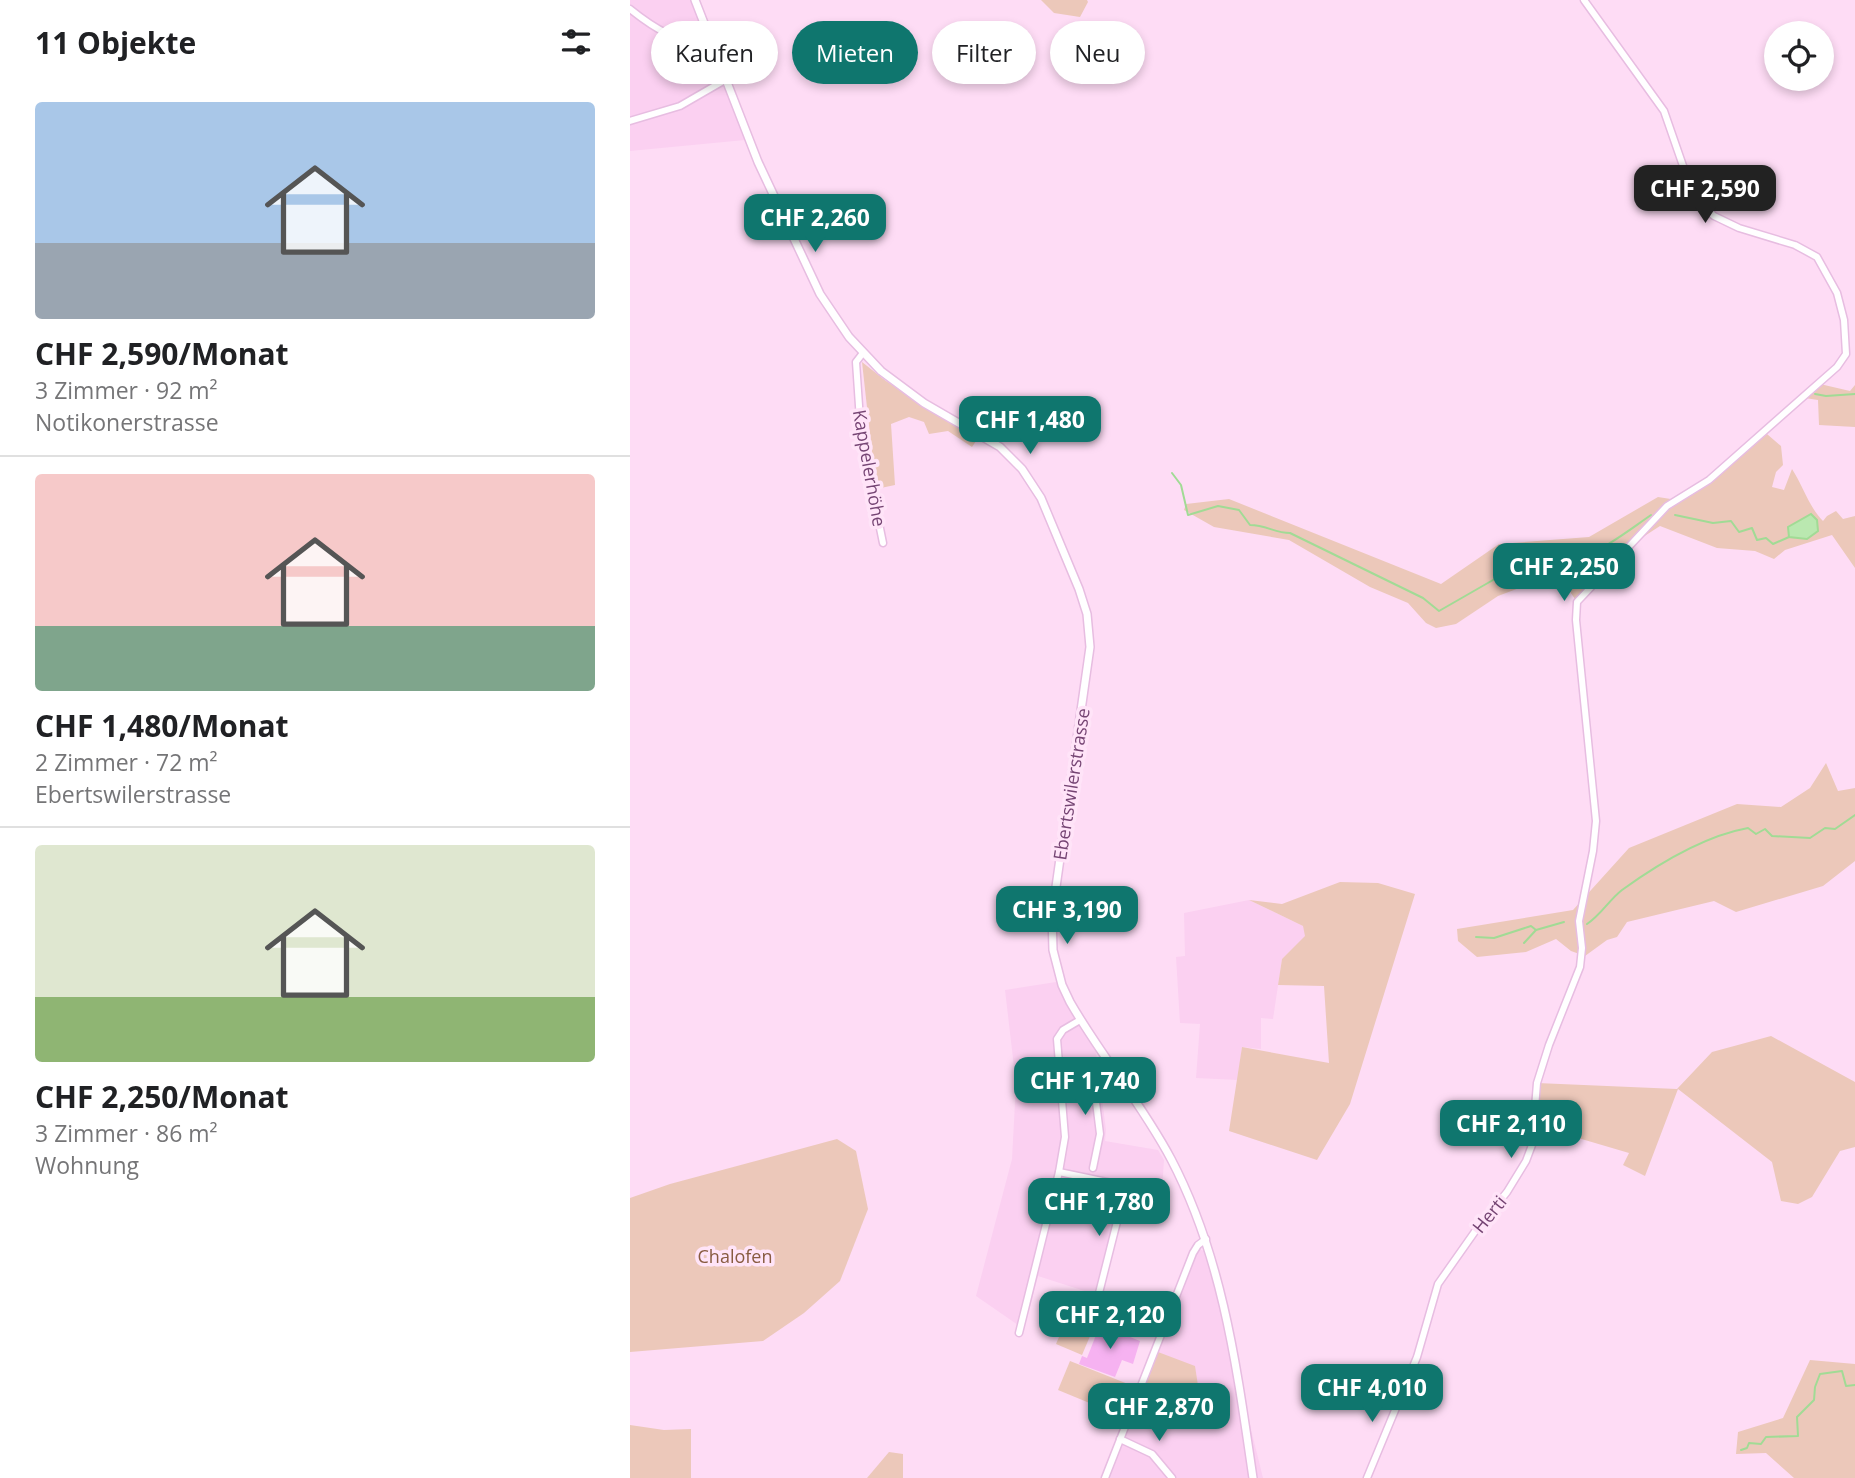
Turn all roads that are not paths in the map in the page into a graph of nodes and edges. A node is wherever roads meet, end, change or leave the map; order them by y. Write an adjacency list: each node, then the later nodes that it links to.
1 (695, 0): 4 (street, Ebertswilerstrasse)
2 (1584, 0): 22 (street, Herti)
3 (630, 9): 5 (street)
4 (703, 21)
5 (651, 24)
6 (718, 84): 8 (street)
7 (727, 84): 9 (street, Ebertswilerstrasse)
8 (630, 121)
9 (863, 353): 10 (street, Kappelerhöhe); 11 (street, Ebertswilerstrasse)
10 (883, 543)
11 (1080, 1020): 12 (street); 15 (street, Ebertswilerstrasse)
12 (1060, 1076): 13 (street); 14 (street)
13 (1093, 1168)
14 (1059, 1172): 16 (street); 17 (street)
15 (1206, 1239): 18 (street); 21 (street, Ebertswilerstrasse)
16 (1098, 1297)
17 (1019, 1333)
18 (1120, 1439): 19 (street); 20 (street)
19 (1105, 1478)
20 (1172, 1478)
21 (1253, 1478)
22 (1367, 1478)

